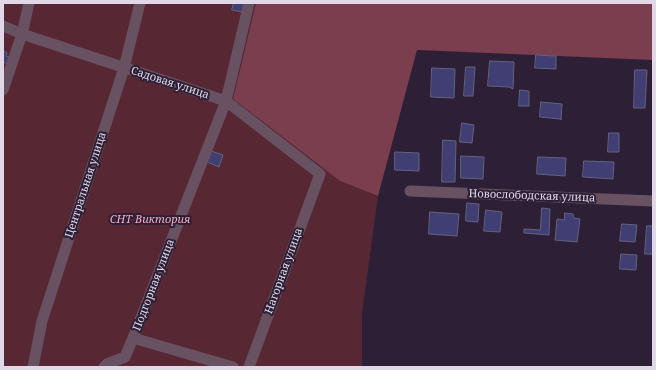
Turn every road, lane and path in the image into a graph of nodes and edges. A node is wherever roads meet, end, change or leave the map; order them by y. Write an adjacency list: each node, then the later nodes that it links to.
1 (29, 3): 5 (street)
2 (140, 3): 6 (street, Центральная улица)
3 (249, 3): 8 (street, Подгорная улица)
4 (3, 26): 5 (street, Садовая улица)
5 (22, 34): 6 (street, Садовая улица); 7 (street)
6 (124, 68): 8 (street, Садовая улица); 13 (street, Центральная улица)
7 (3, 90)
8 (226, 101): 9 (street, Садовая улица); 12 (street, Подгорная улица)
9 (320, 174): 16 (street, Нагорная улица)
10 (410, 191): 11 (street, Новослободская улица)
11 (653, 201)
12 (133, 338): 14 (street, Подгорная улица); 15 (street)
13 (32, 367)
14 (104, 367)
15 (233, 367)
16 (249, 367)

